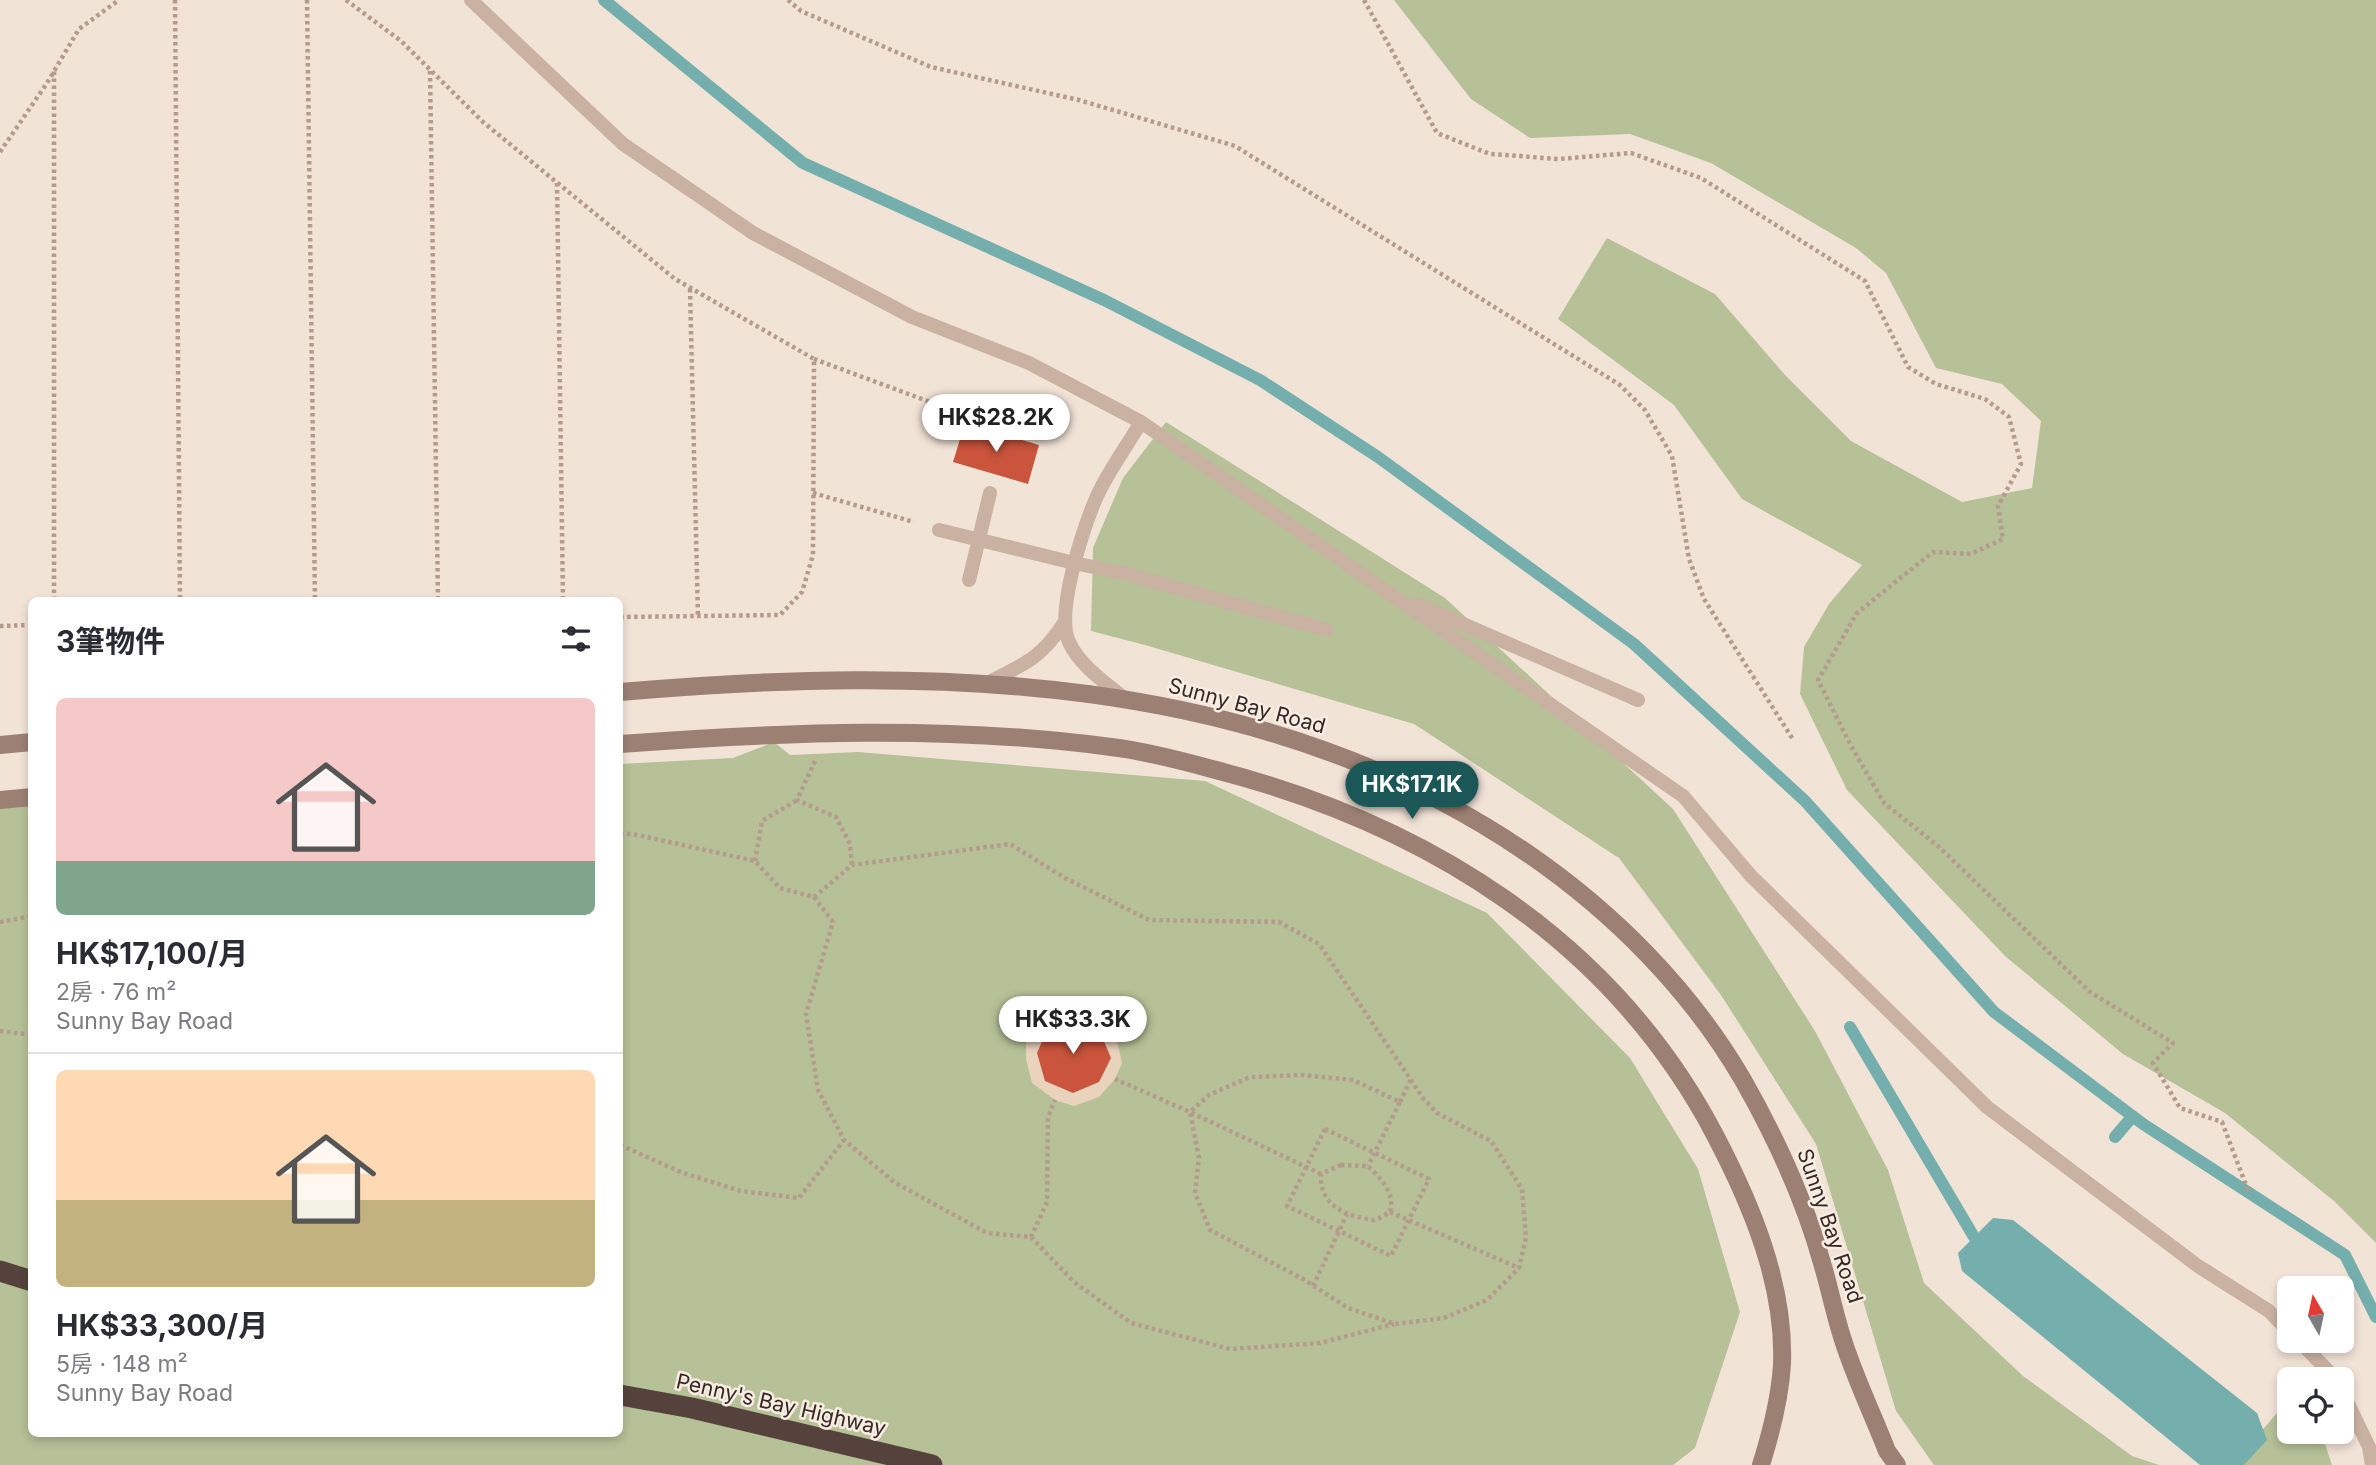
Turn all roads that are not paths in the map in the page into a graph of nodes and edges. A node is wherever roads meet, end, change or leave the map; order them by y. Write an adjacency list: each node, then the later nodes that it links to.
1 (471, 0): 2 (lane)
2 (1141, 422): 6 (lane); 8 (lane)
3 (990, 493): 5 (lane)
4 (939, 530): 5 (lane)
5 (978, 539): 6 (lane); 7 (lane)
6 (1074, 563): 9 (lane); 10 (lane)
7 (969, 580)
8 (1387, 592): 14 (lane); 22 (lane)
9 (1064, 623): 11 (lane); 13 (lane)
10 (1327, 630)
11 (985, 684): 12 (main road, Sunny Bay Road); 13 (main road, Sunny Bay Road)
12 (623, 692)
13 (1125, 699): 29 (main road, Sunny Bay Road)
14 (1638, 700)
15 (28, 743): 17 (main road)
16 (623, 744): 28 (main road)
17 (0, 745)
18 (28, 797): 19 (main road)
19 (0, 800)
20 (0, 1272): 21 (highway)
21 (28, 1280)
22 (2277, 1319)
23 (2311, 1353): 24 (lane)
24 (2324, 1367)
25 (623, 1396): 27 (highway, Penny's Bay Highway)
26 (2354, 1416): 30 (lane)
27 (932, 1465)
28 (1760, 1465)
29 (1897, 1465)
30 (2372, 1465)

